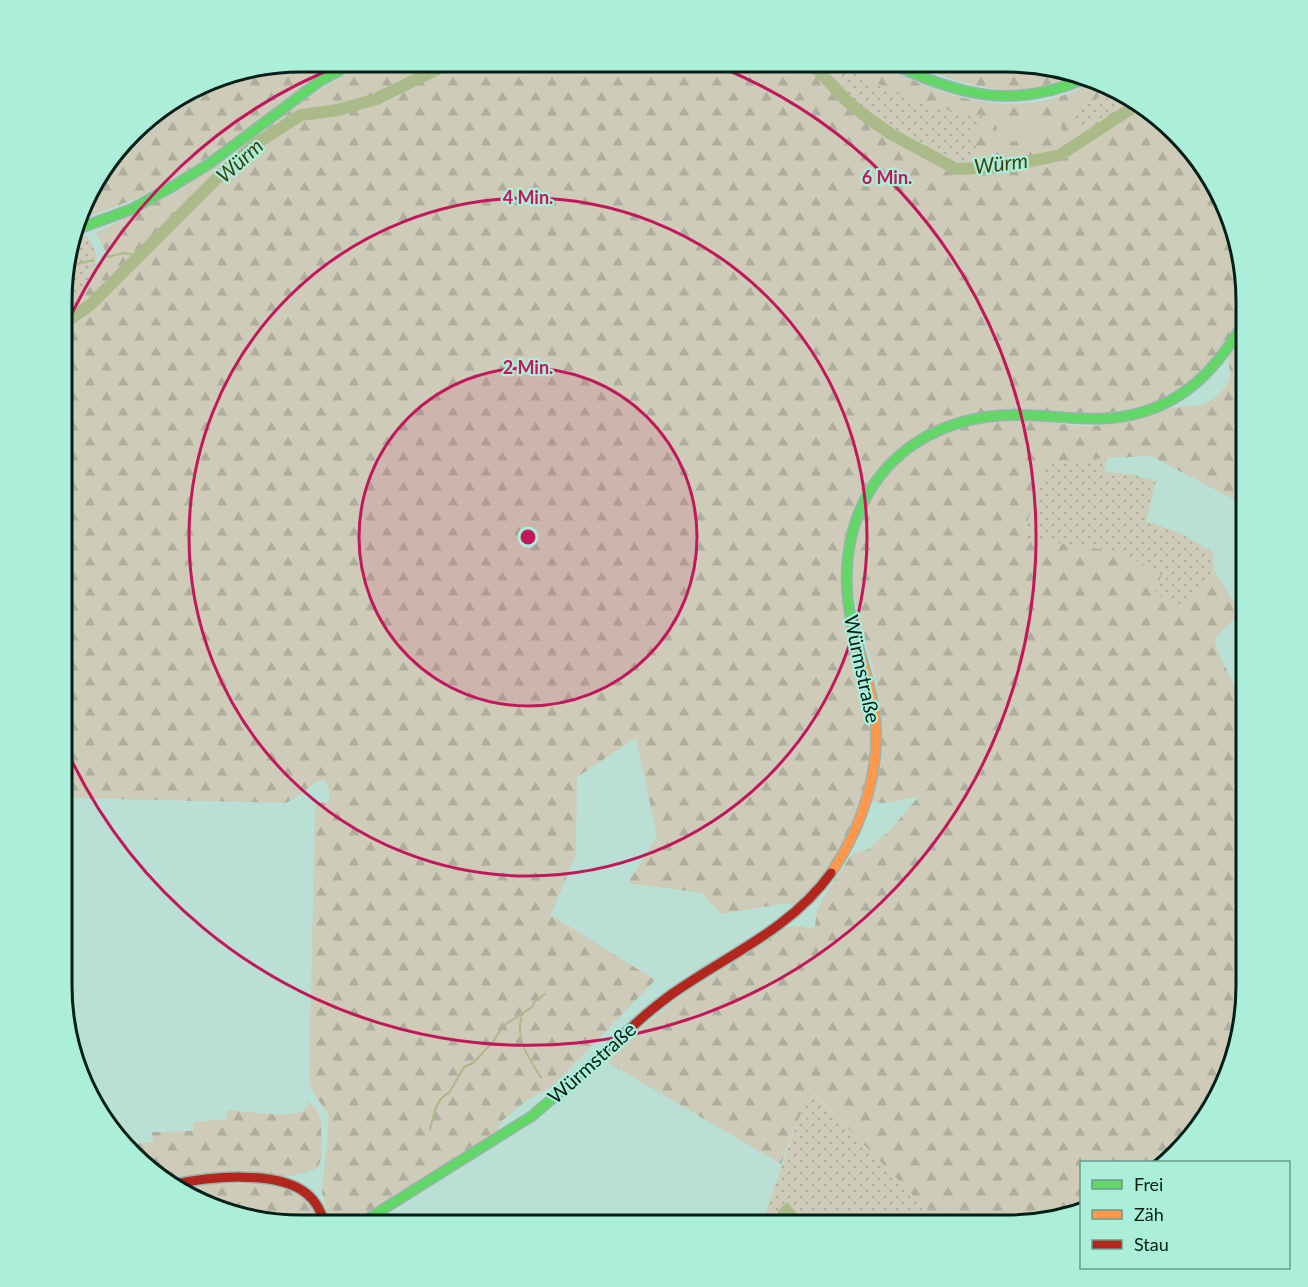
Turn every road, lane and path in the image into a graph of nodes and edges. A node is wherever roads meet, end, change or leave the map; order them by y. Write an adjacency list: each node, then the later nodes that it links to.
1 (337, 72): 4 (street)
2 (910, 72): 3 (street)
3 (1076, 83)
4 (84, 227)
5 (1236, 337): 8 (street, Würmstraße)
6 (184, 1183): 7 (street)
7 (323, 1215)
8 (374, 1215)

